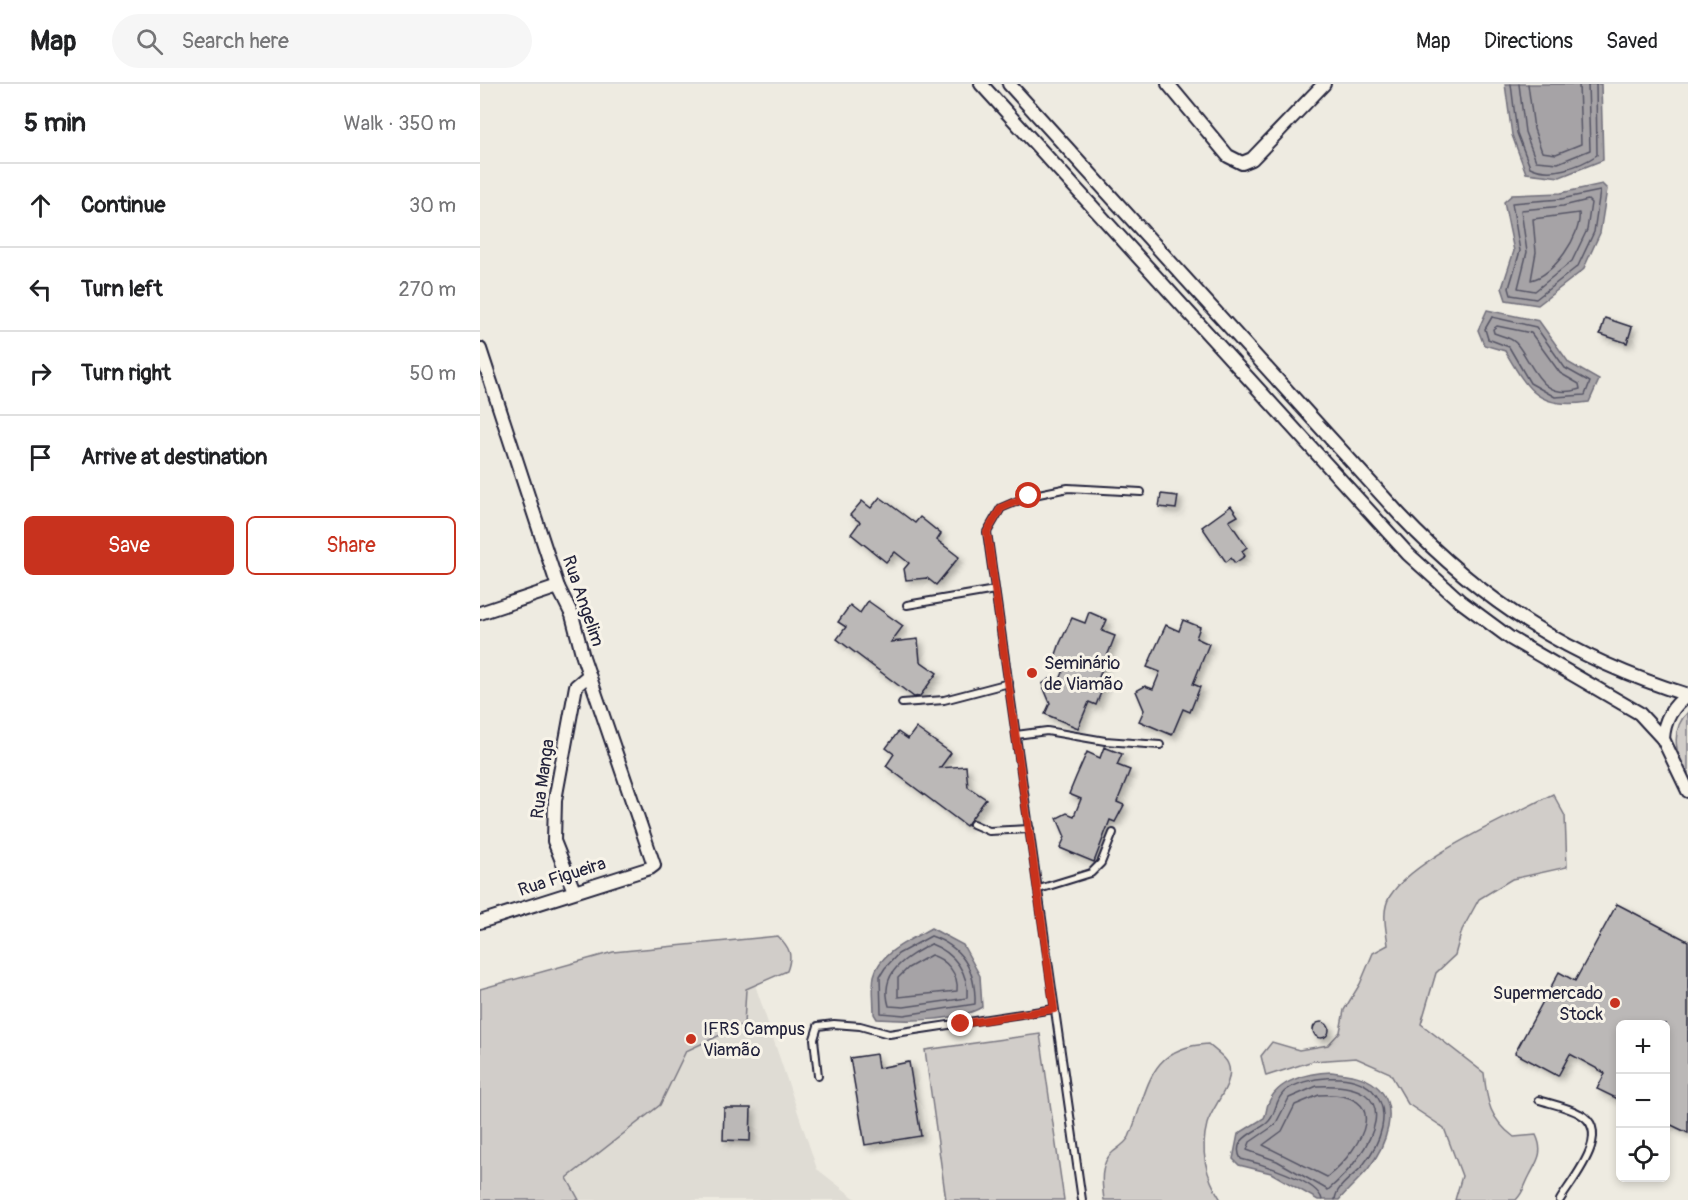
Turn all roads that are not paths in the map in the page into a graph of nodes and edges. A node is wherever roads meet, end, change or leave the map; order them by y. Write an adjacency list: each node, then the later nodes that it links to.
1 (981, 84): 6 (street)
2 (1009, 84): 5 (street)
3 (1168, 84): 4 (street)
4 (1324, 84)
5 (1134, 223): 6 (street); 8 (street)
6 (1119, 237): 10 (street)
7 (480, 349): 11 (street, Rua Angelim)
8 (1368, 480): 10 (street); 17 (street)
9 (1141, 492): 12 (lane)
10 (1353, 494): 20 (street)
11 (558, 587): 14 (street); 15 (street, Rua Angelim)
12 (995, 590): 13 (lane); 16 (lane)
13 (907, 605)
14 (480, 613)
15 (589, 675): 26 (street, Rua Angelim); 28 (street, Rua Manga)
16 (1009, 682): 18 (lane); 19 (lane)
17 (1688, 695): 20 (street)
18 (902, 703)
19 (1016, 735): 21 (lane); 24 (lane)
20 (1663, 739): 22 (street)
21 (1160, 745)
22 (1688, 792)
23 (973, 824): 24 (lane)
24 (1030, 828): 27 (lane)
25 (1113, 833): 27 (lane)
26 (654, 865): 28 (street, Rua Figueira)
27 (1039, 889): 30 (lane)
28 (574, 891): 29 (street, Rua Figueira)
29 (480, 922)
30 (1054, 1009): 31 (lane); 33 (lane)
31 (818, 1076)
32 (1539, 1100): 34 (lane)
33 (1082, 1200)
34 (1560, 1200)

